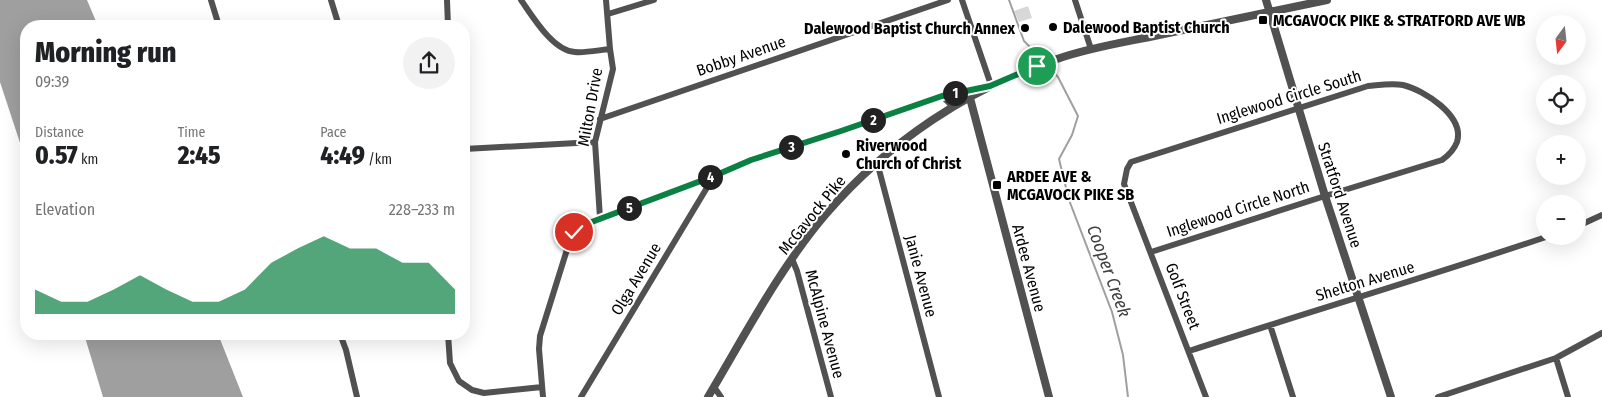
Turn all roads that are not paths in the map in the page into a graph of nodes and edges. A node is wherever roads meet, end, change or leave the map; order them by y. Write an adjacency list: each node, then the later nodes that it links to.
1 (211, 0): 14 (street)
2 (331, 0): 15 (street)
3 (447, 0): 16 (street)
4 (521, 0): 18 (street)
5 (606, 0): 13 (street, Milton Drive)
6 (654, 0): 13 (street)
7 (948, 0): 25 (street, Bobby Avenue)
8 (962, 0): 19 (street)
9 (1075, 0): 17 (street)
10 (1266, 0): 12 (street, Stratford Avenue)
11 (1327, 0): 12 (street, McGavock Pike)
12 (1269, 13): 17 (street, McGavock Pike); 24 (street, Stratford Avenue)
13 (608, 14): 18 (street, Milton Drive)
14 (217, 20)
15 (337, 20)
16 (448, 20)
17 (1091, 49): 19 (street, McGavock Pike)
18 (610, 50): 25 (street, Milton Drive)
19 (990, 86): 20 (street); 22 (street, McGavock Pike)
20 (964, 90): 21 (street); 22 (street, Ardee Avenue)
21 (942, 96): 23 (street); 30 (street)
22 (970, 98): 23 (street, McGavock Pike); 55 (street, Ardee Avenue)
23 (952, 106): 29 (street, McGavock Pike)
24 (1298, 108): 26 (street, Inglewood Circle South); 31 (street, Inglewood Circle South); 32 (street, Stratford Avenue)
25 (600, 119): 27 (street, Milton Drive)
26 (1457, 130): 32 (street, Inglewood Circle North)
27 (595, 142): 28 (street); 34 (street, Milton Drive)
28 (470, 149)
29 (877, 162): 38 (street, McGavock Pike); 54 (street, Janie Avenue)
30 (714, 176): 34 (street); 50 (street, Olga Avenue)
31 (1125, 177): 37 (street, Golf Street)
32 (1325, 196): 37 (street, Inglewood Circle North); 39 (street, Stratford Avenue)
33 (1602, 215): 35 (street)
34 (600, 218): 46 (street)
35 (1586, 222)
36 (1536, 240): 39 (street, Shelton Avenue)
37 (1151, 252): 44 (street, Golf Street)
38 (792, 259): 47 (street, McGavock Pike); 53 (street, McAlpine Avenue)
39 (1358, 296): 40 (street, Shelton Avenue); 58 (street, Stratford Avenue)
40 (1270, 325): 44 (street, Shelton Avenue); 57 (street)
41 (1602, 333): 45 (street)
42 (342, 340): 48 (street)
43 (448, 340): 46 (street)
44 (1189, 351): 56 (street, Golf Street)
45 (1556, 358): 59 (street); 60 (street)
46 (542, 387): 49 (street)
47 (714, 387): 51 (street, McGavock Pike); 52 (street)
48 (357, 397)
49 (543, 397)
50 (581, 397)
51 (708, 397)
52 (722, 397)
53 (831, 397)
54 (939, 397)
55 (1049, 397)
56 (1206, 397)
57 (1293, 397)
58 (1391, 397)
59 (1438, 397)
60 (1568, 397)

